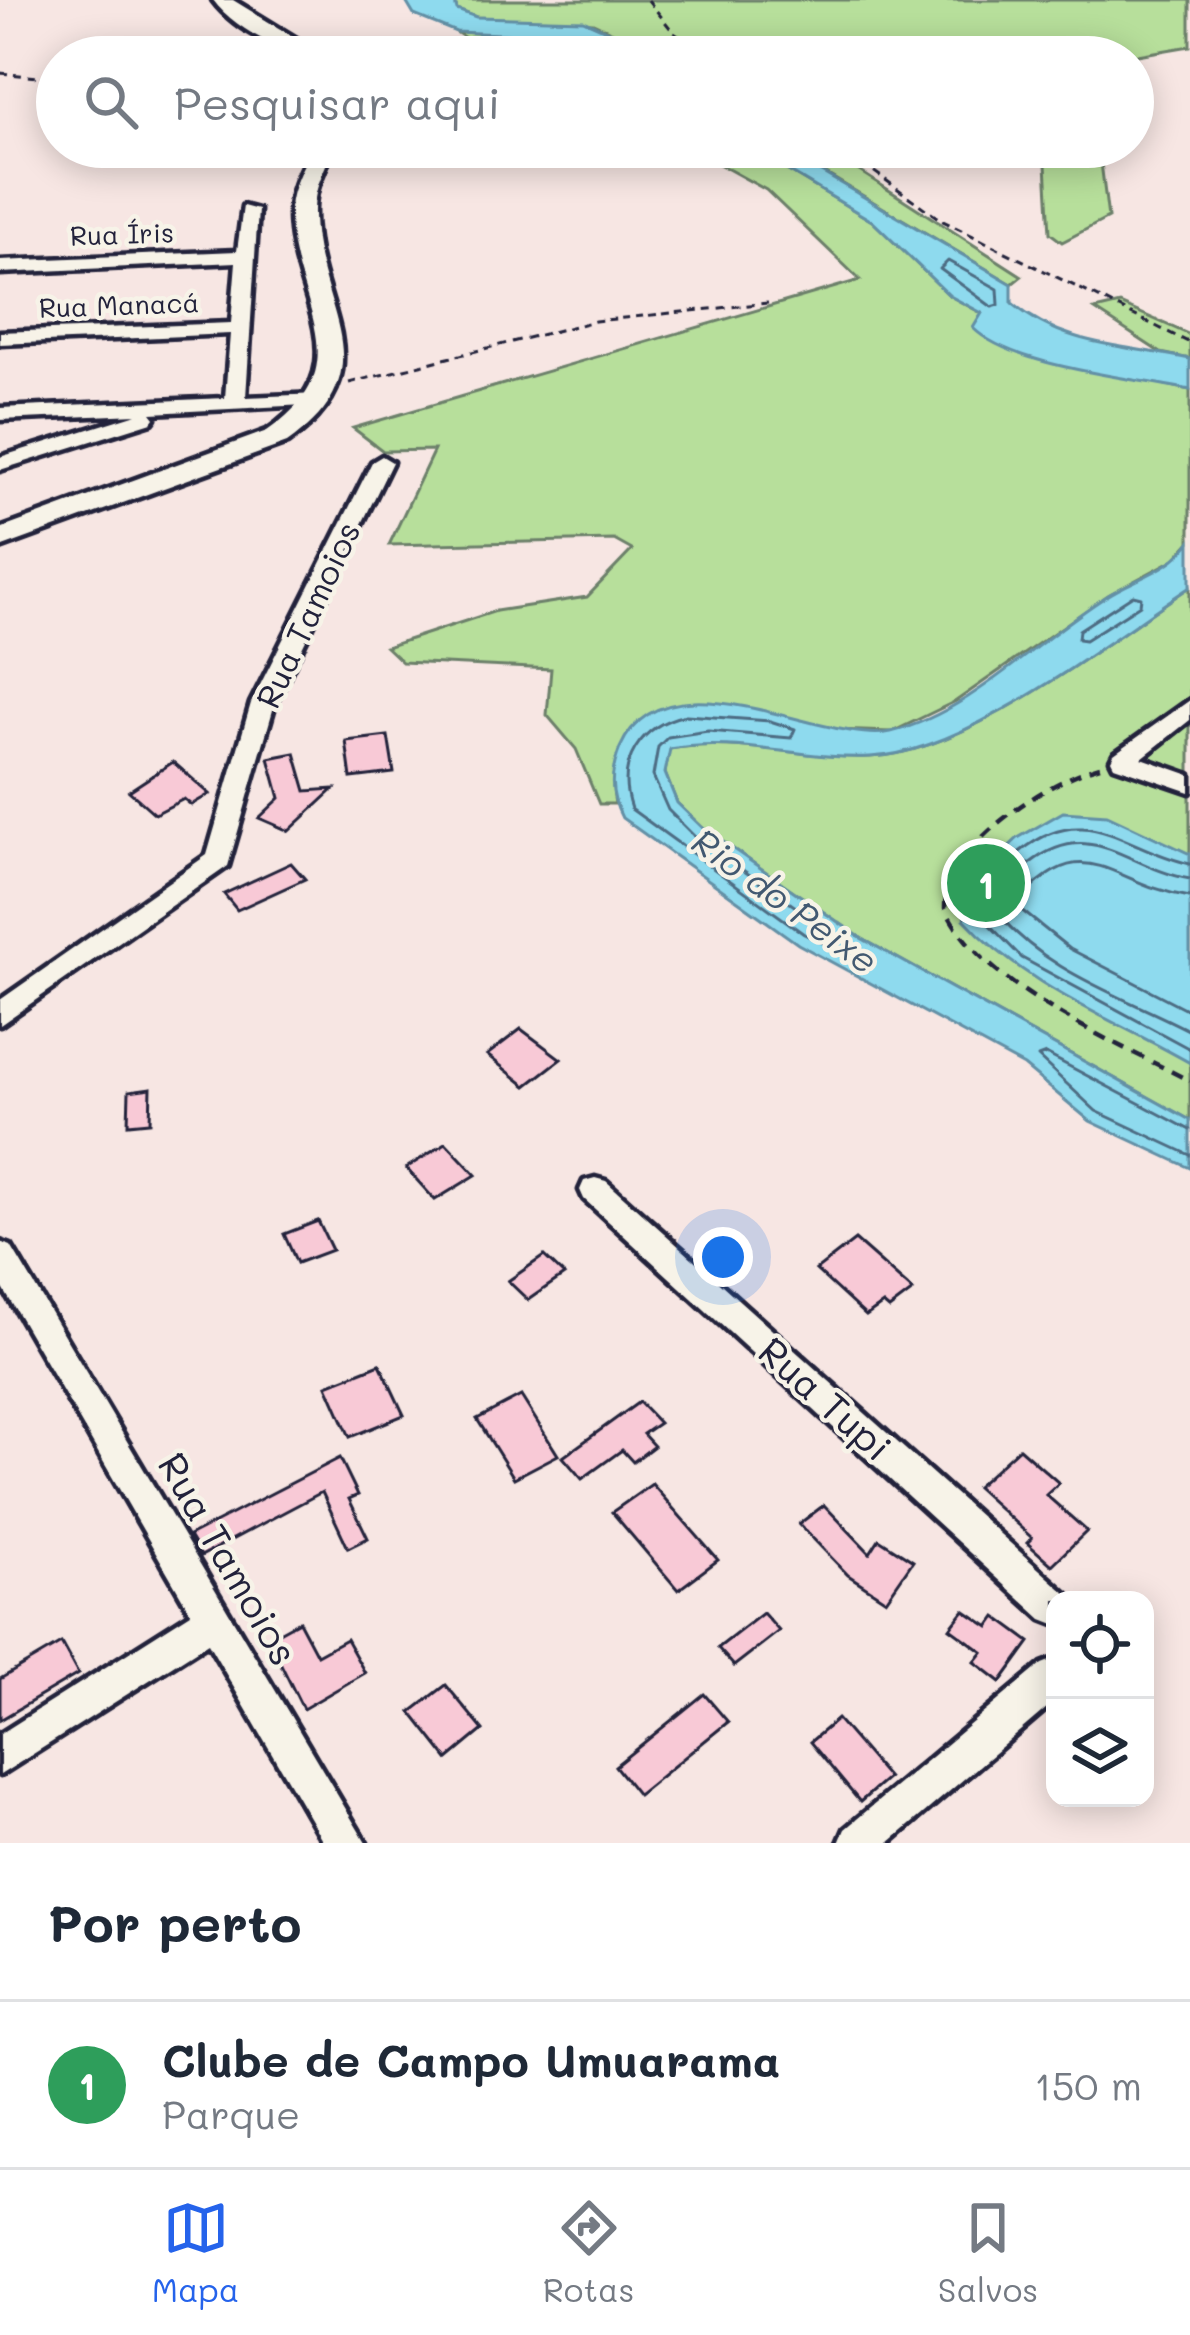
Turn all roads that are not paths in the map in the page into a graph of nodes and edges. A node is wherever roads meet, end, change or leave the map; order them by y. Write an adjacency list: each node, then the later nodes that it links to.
1 (223, 0): 2 (street)
2 (278, 36)
3 (315, 168): 9 (street)
4 (249, 210): 5 (street)
5 (246, 256): 6 (street, Rua Íris); 7 (street)
6 (0, 267)
7 (241, 328): 8 (street, Rua Manacá); 10 (street)
8 (0, 338)
9 (322, 395): 10 (street); 17 (street)
10 (236, 404): 11 (street)
11 (183, 406): 12 (street); 14 (street)
12 (82, 411): 13 (street); 14 (street)
13 (0, 414)
14 (58, 445): 16 (street)
15 (382, 462): 20 (street, Rua Tamoios)
16 (0, 464)
17 (0, 539)
18 (1190, 708): 19 (street)
19 (1190, 784)
20 (0, 1014)
21 (595, 1190): 23 (street, Rua Tupi)
22 (0, 1255): 24 (street, Rua Tamoios)
23 (1046, 1599)
24 (215, 1618): 26 (street); 27 (street, Rua Tamoios)
25 (1046, 1685): 28 (street)
26 (0, 1756)
27 (346, 1843)
28 (859, 1843)

